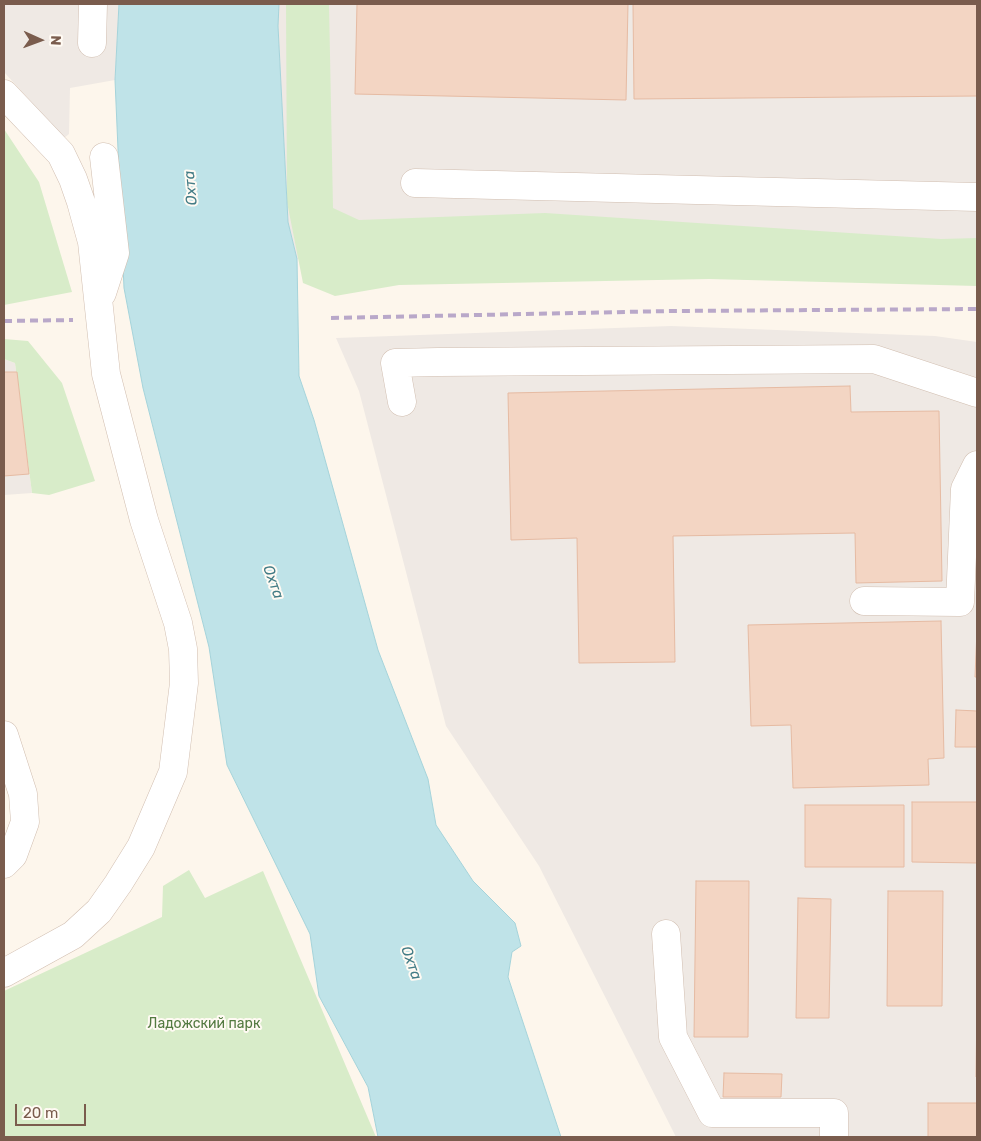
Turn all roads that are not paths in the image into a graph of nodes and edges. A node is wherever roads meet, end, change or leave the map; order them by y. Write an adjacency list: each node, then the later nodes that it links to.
1 (93, 4): 2 (street)
2 (92, 43)
3 (4, 94): 7 (street)
4 (104, 157): 7 (street)
5 (415, 183): 6 (street)
6 (977, 198)
7 (100, 299): 15 (street)
8 (977, 393): 9 (street)
9 (402, 402)
10 (977, 464): 11 (street)
11 (864, 602)
12 (4, 735): 13 (street)
13 (4, 864)
14 (666, 934): 16 (street)
15 (4, 973)
16 (834, 1137)

